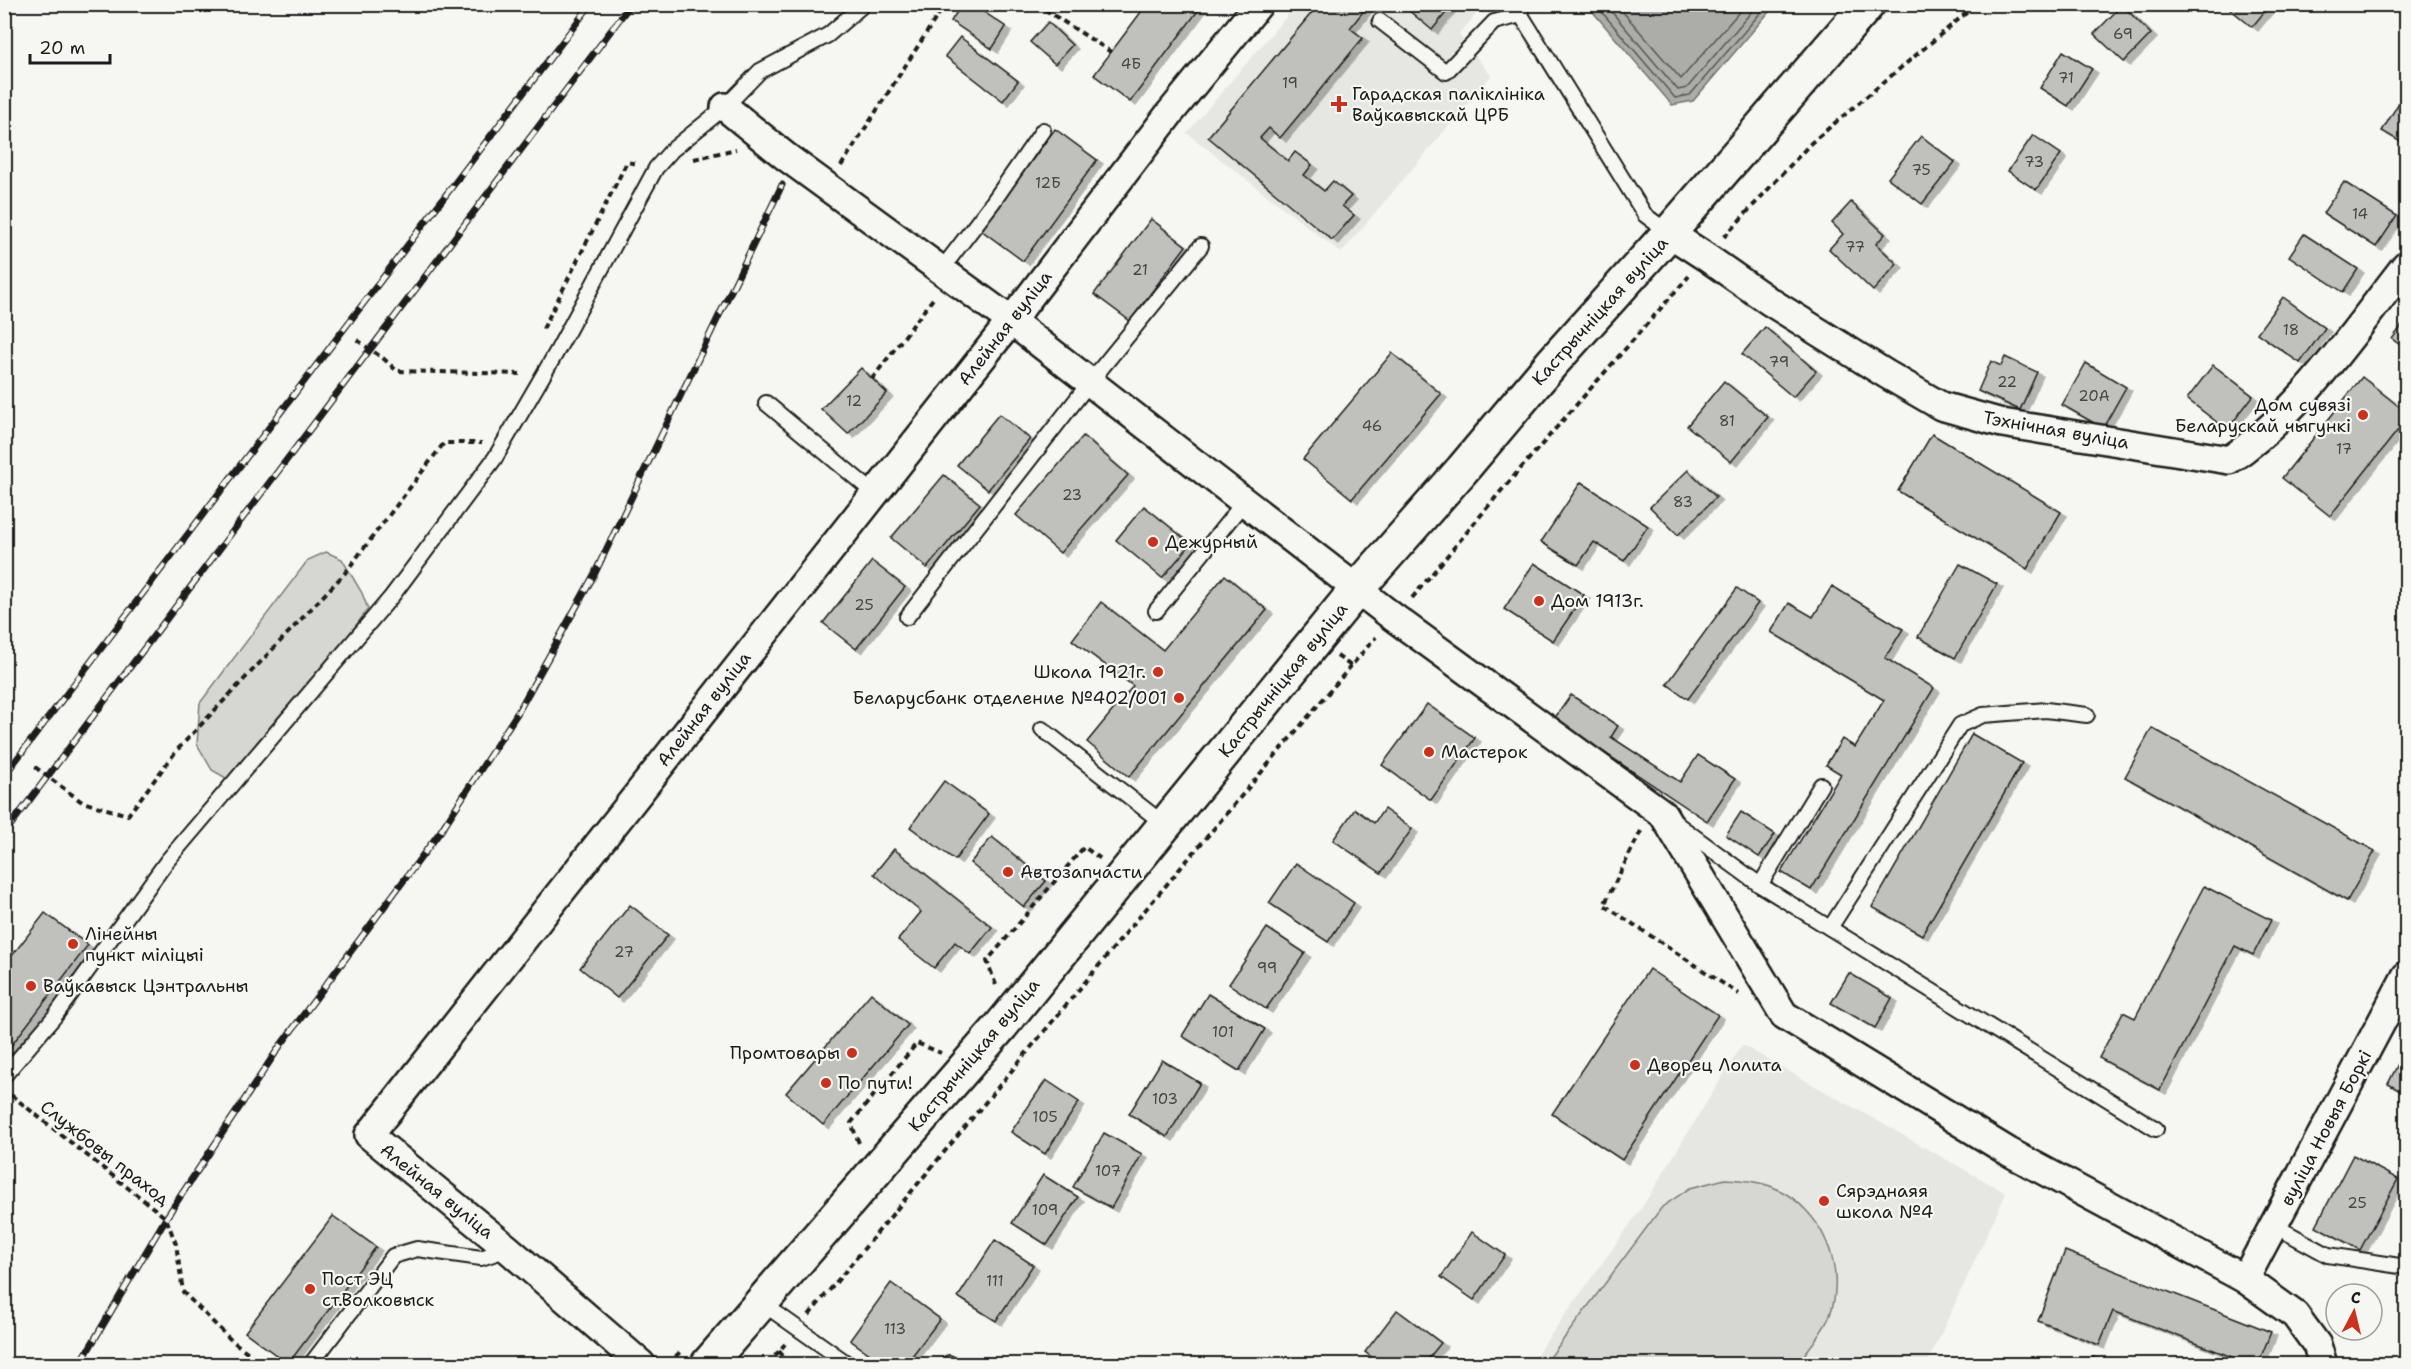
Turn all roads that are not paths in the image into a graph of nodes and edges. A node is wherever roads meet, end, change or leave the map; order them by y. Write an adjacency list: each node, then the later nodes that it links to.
1 (864, 4): 6 (lane)
2 (1259, 4): 12 (street, Алейная вуліца)
3 (1861, 7): 8 (main road, Кастрычніцкая вуліца)
4 (1521, 10): 5 (lane); 8 (lane)
5 (1380, 21)
6 (725, 107): 11 (street); 28 (lane)
7 (1043, 130): 11 (lane)
8 (1669, 233): 10 (street, Тэхнічная вуліца); 17 (main road, Кастрычніцкая вуліца)
9 (1201, 246): 13 (lane)
10 (2406, 265)
11 (945, 273): 12 (street)
12 (1011, 321): 13 (street); 15 (street, Алейная вуліца)
13 (1090, 382): 16 (street); 19 (lane)
14 (766, 403): 15 (lane)
15 (874, 493): 31 (street, Алейная вуліца)
16 (1244, 502): 17 (street); 18 (lane)
17 (1357, 589): 23 (street); 24 (main road, Кастрычніцкая вуліца)
18 (1156, 611)
19 (907, 617)
20 (2087, 715): 26 (lane)
21 (1042, 729): 24 (lane)
22 (1821, 785): 25 (lane)
23 (1663, 813): 25 (lane); 33 (street)
24 (1164, 824): 34 (main road, Кастрычніцкая вуліца)
25 (1760, 885): 26 (lane)
26 (1830, 928): 29 (lane)
27 (2406, 976): 30 (street, вуліца Новыя Боркі)
28 (4, 1076)
29 (2156, 1129)
30 (2273, 1225): 32 (lane); 33 (street, вуліца Новыя Боркі)
31 (508, 1249): 36 (lane); 37 (street, Алейная вуліца)
32 (2406, 1267)
33 (2245, 1279): 39 (street)
34 (762, 1303): 35 (main road, Кастрычніцкая вуліца); 38 (lane)
35 (696, 1356)
36 (311, 1365)
37 (641, 1365)
38 (848, 1365)
39 (2323, 1365)

